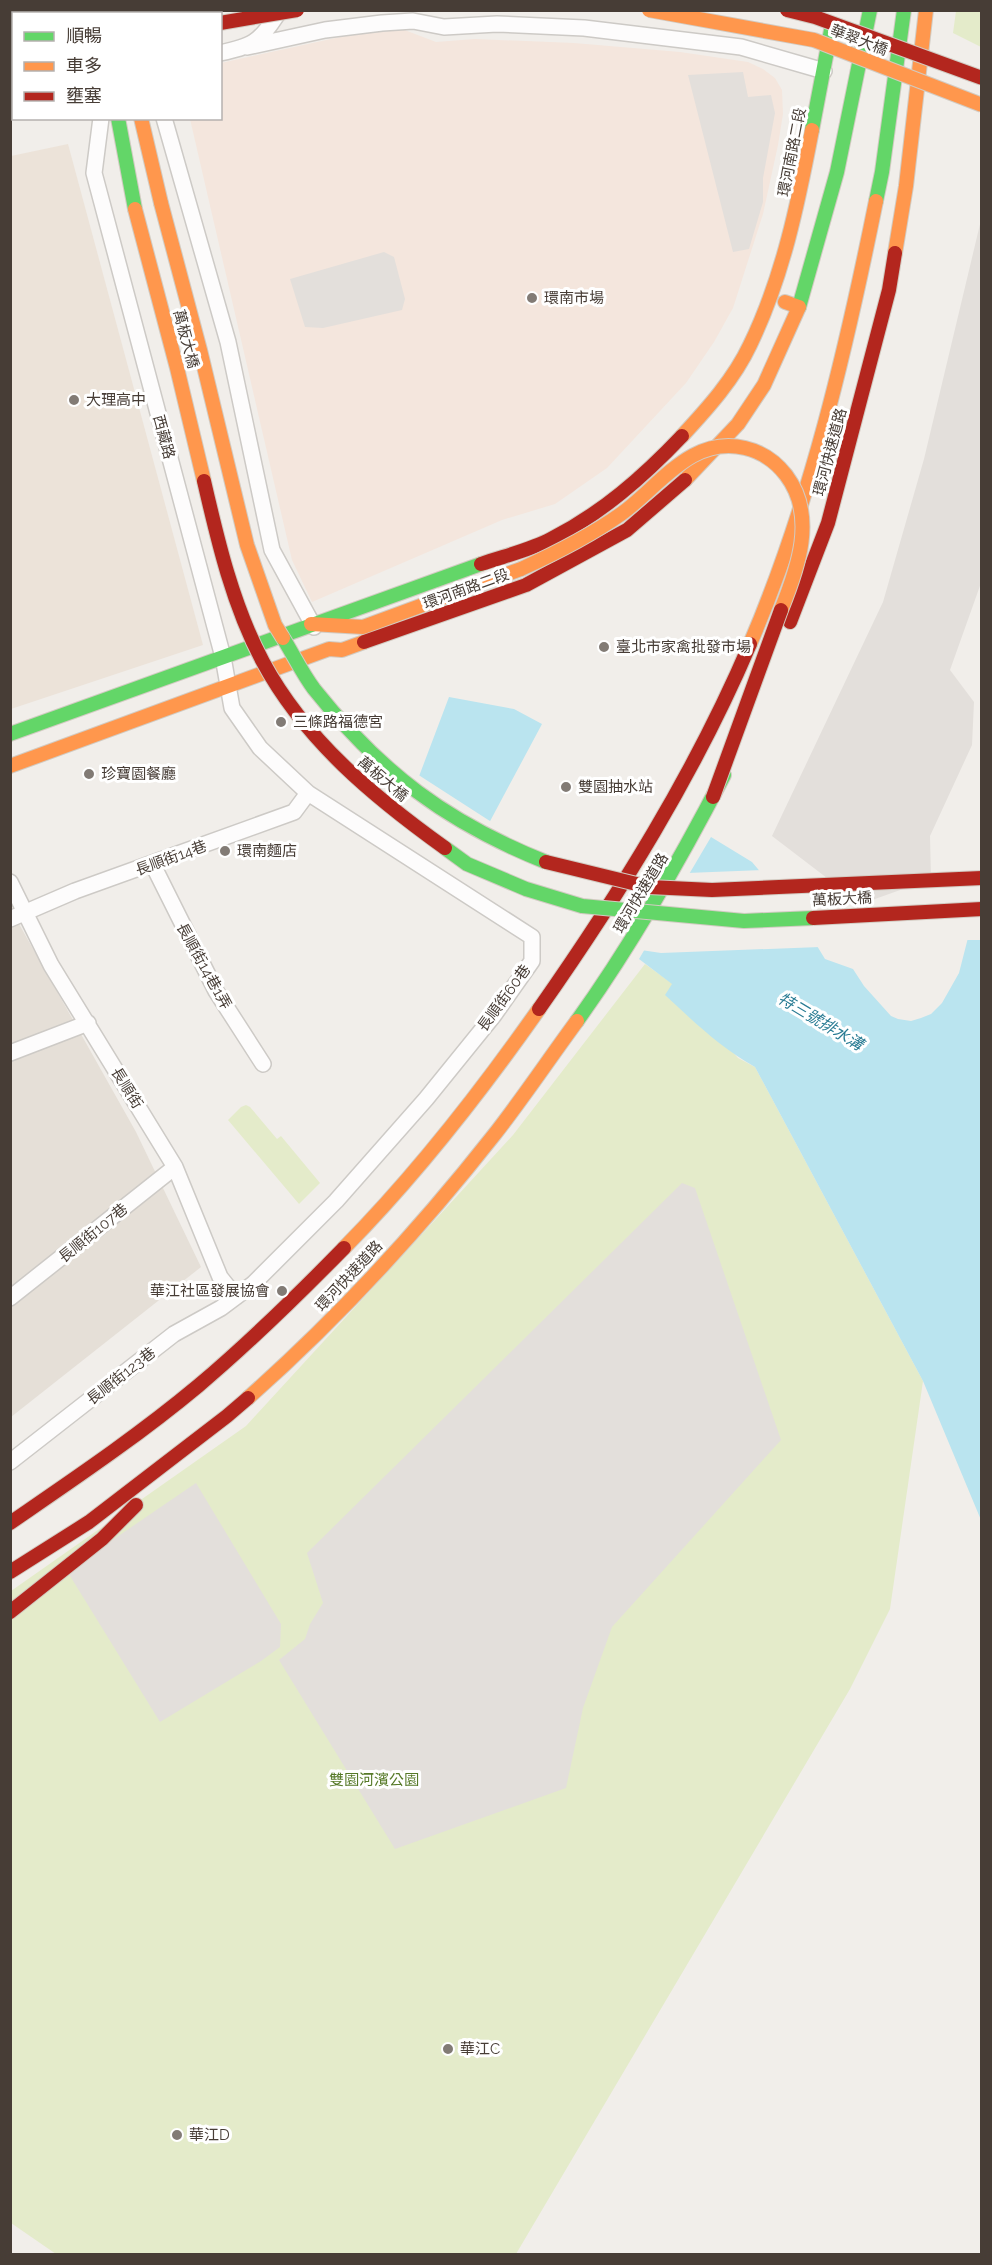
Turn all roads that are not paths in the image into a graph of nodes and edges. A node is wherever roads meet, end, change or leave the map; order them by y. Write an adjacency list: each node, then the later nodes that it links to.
1 (18, 10): 10 (main road)
2 (280, 10): 12 (street)
3 (297, 10): 11 (main road, bridge)
4 (649, 10): 16 (main road, 華翠大橋, bridge)
5 (787, 10): 15 (main road, 華翠大橋, bridge)
6 (834, 10): 14 (main road, 環河南路二段)
7 (870, 10): 22 (main road, 環河南路二段)
8 (904, 10): 47 (main road, 環河快速道路, bridge)
9 (926, 10): 32 (main road, 環河快速道路, bridge)
10 (10, 12)
11 (222, 23)
12 (247, 47): 13 (street); 14 (street)
13 (222, 53)
14 (824, 71): 21 (main road, 環河南路二段)
15 (981, 78)
16 (981, 105)
17 (101, 120): 27 (street, 西藏路)
18 (118, 120): 36 (main road, 萬板大橋, bridge)
19 (141, 120): 34 (main road, 萬板大橋, bridge)
20 (165, 120): 25 (street)
21 (770, 296): 22 (main road); 23 (main road, 環河南路二段)
22 (800, 307): 24 (main road, 環河南路二段)
23 (609, 505): 24 (main road); 25 (main road, 環河南路二段)
24 (627, 530): 26 (main road, 環河南路二段)
25 (311, 624): 26 (street); 27 (main road, 環河南路二段); 32 (main road, bridge)
26 (329, 650): 28 (main road, 環河南路二段)
27 (224, 657): 28 (street, 西藏路); 29 (main road, 環河南路二段)
28 (227, 685): 30 (main road, 環河南路二段); 31 (street, 長順街60巷)
29 (10, 735)
30 (10, 766)
31 (308, 794): 33 (street, 長順街14巷); 44 (street, 長順街60巷)
32 (713, 797): 45 (main road, 環河快速道路, bridge)
33 (153, 865): 37 (street, 長順街14巷); 41 (street, 長順街14巷1弄)
34 (981, 878)
35 (10, 882): 37 (street, 長順街)
36 (981, 909)
37 (26, 914): 38 (street, 長順街14巷); 39 (street, 長順街)
38 (10, 919)
39 (88, 1023): 40 (street); 42 (street, 長順街)
40 (10, 1053)
41 (263, 1064)
42 (175, 1167): 43 (street, 長順街107巷); 44 (street, 長順街)
43 (11, 1297)
44 (236, 1298): 46 (street, 長順街123巷)
45 (227, 1416): 48 (main road, 環河快速道路); 49 (main road)
46 (10, 1462)
47 (10, 1523)
48 (10, 1572)
49 (10, 1612)

